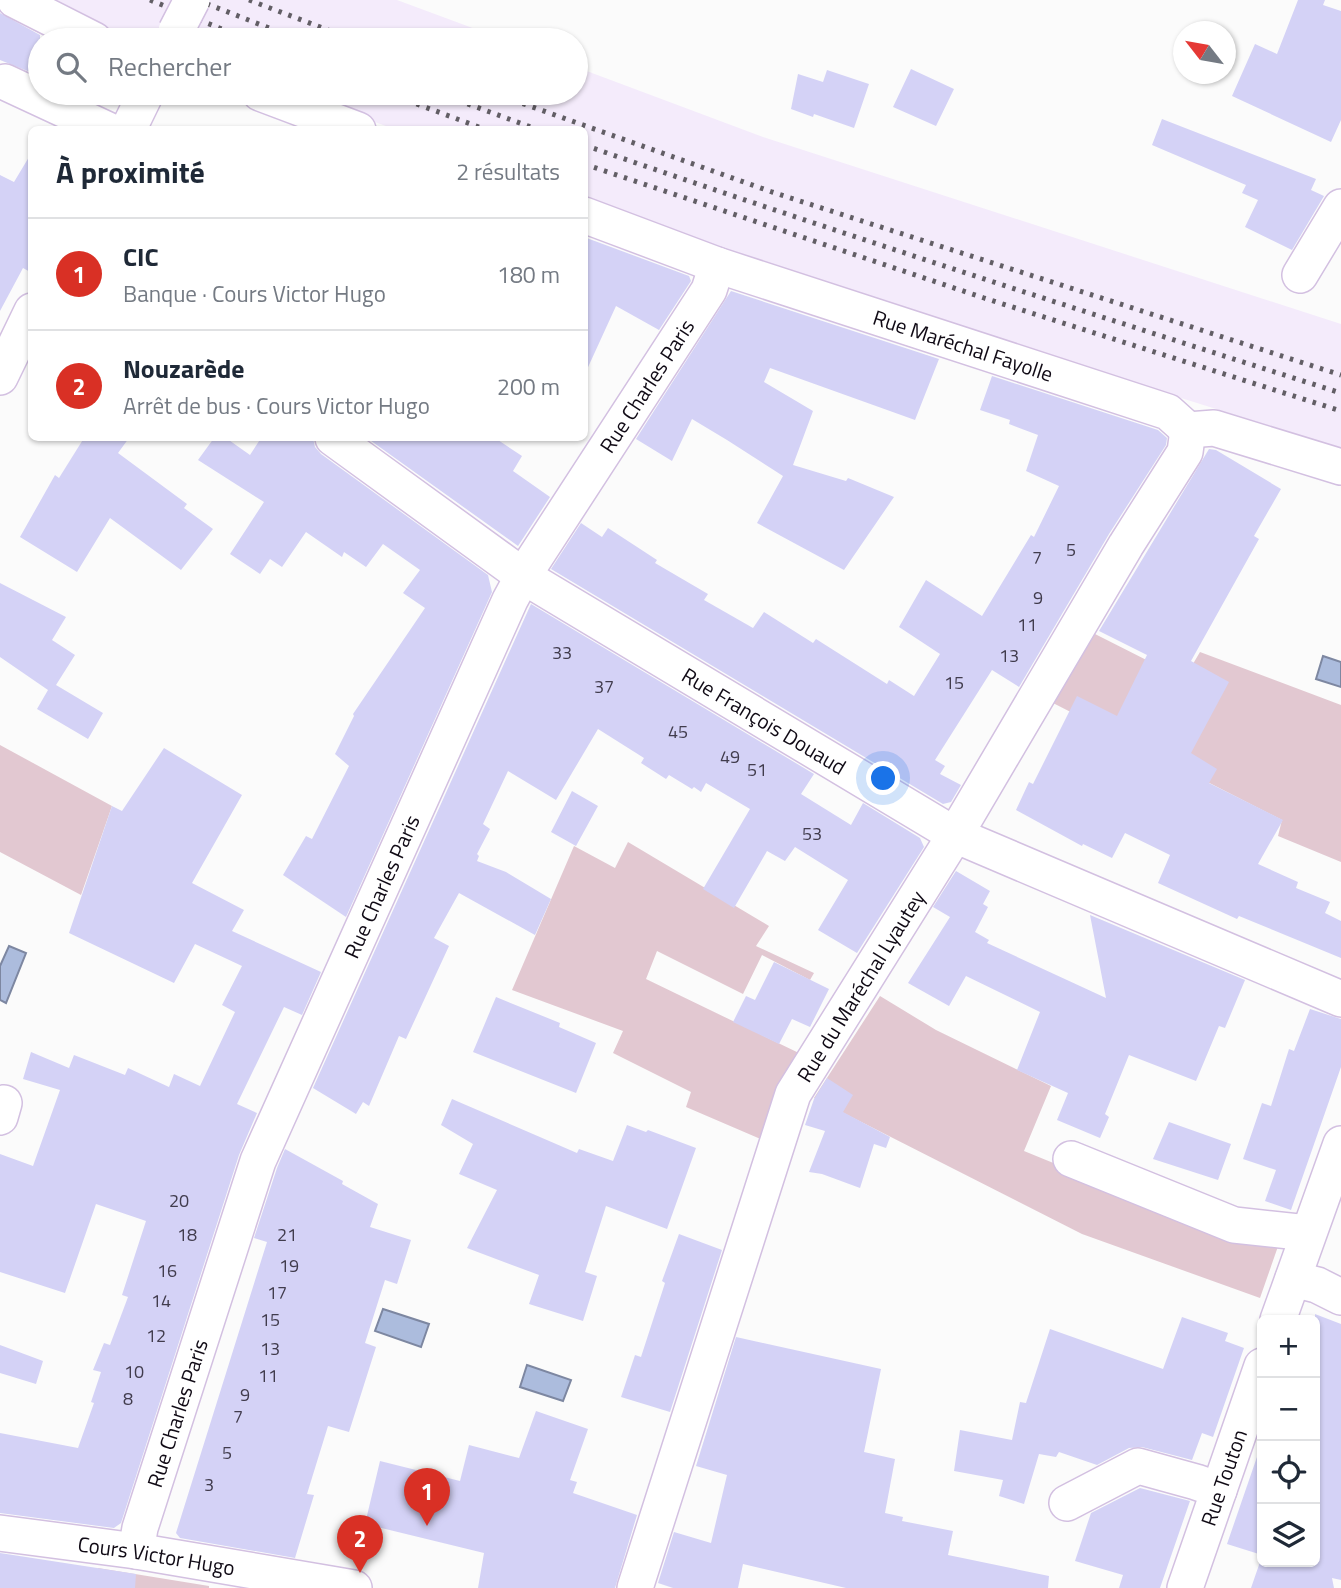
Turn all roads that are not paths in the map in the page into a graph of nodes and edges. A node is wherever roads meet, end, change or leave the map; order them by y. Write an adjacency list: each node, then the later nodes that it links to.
1 (15, 0): 3 (street)
2 (192, 0): 4 (street, bridge)
3 (70, 28)
4 (178, 28)
5 (5, 82): 6 (street)
6 (28, 93)
7 (54, 105): 10 (street)
8 (140, 105): 11 (street)
9 (292, 105): 12 (street)
10 (99, 126)
11 (130, 126)
12 (347, 126)
13 (1341, 207): 16 (street)
14 (588, 216): 15 (street, Rue Maréchal Fayolle)
15 (717, 264): 19 (street, Rue Maréchal Fayolle); 22 (street, Rue Charles Paris)
16 (1300, 275)
17 (28, 319): 18 (street)
18 (0, 377)
19 (1188, 430): 21 (street); 23 (street, Rue du Maréchal Lyautey)
20 (337, 441): 22 (street, Rue François Douaud)
21 (1341, 467)
22 (523, 576): 23 (street, Rue François Douaud); 35 (street, Rue Charles Paris)
23 (955, 835): 24 (street, Rue François Douaud); 38 (street, Rue du Maréchal Lyautey)
24 (1341, 999)
25 (1341, 1144): 27 (street)
26 (1071, 1158): 27 (street)
27 (1308, 1233): 28 (street)
28 (1293, 1279): 29 (street); 30 (street)
29 (1341, 1297)
30 (1280, 1315)
31 (1258, 1378): 32 (street, Rue Touton)
32 (1219, 1490): 33 (street); 39 (street, Rue Touton)
33 (1067, 1503)
34 (0, 1533): 35 (street, Cours Victor Hugo)
35 (136, 1550): 36 (street, Cours Victor Hugo)
36 (223, 1577): 37 (street, Cours Victor Hugo)
37 (354, 1588)
38 (635, 1588)
39 (1185, 1588)

